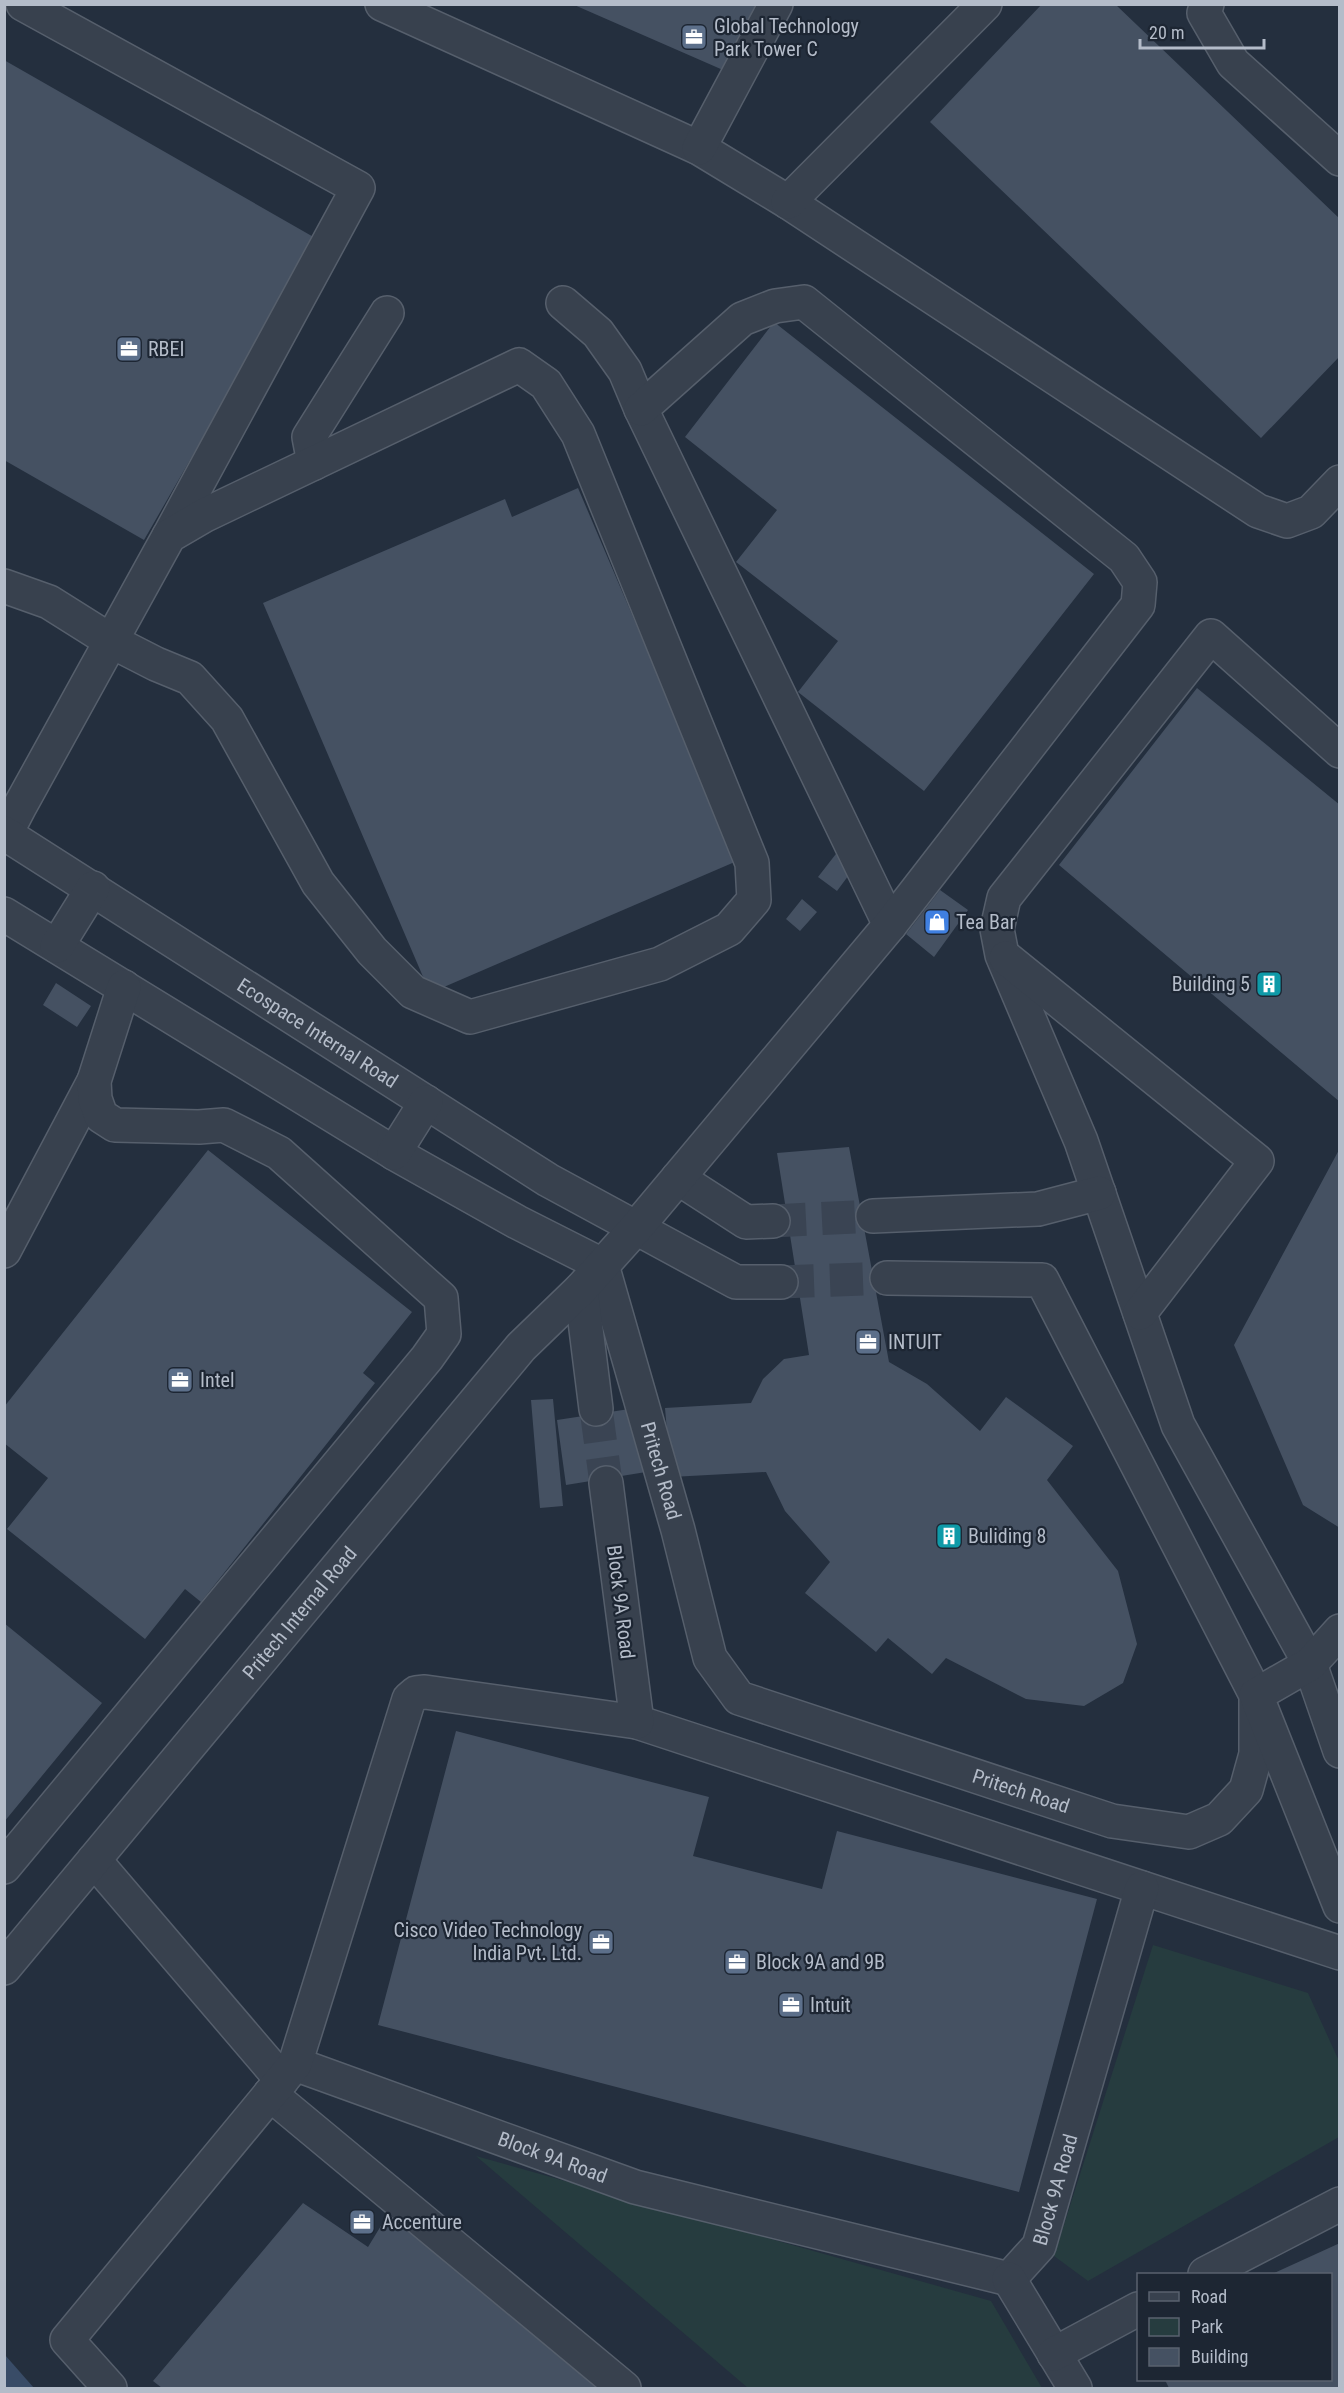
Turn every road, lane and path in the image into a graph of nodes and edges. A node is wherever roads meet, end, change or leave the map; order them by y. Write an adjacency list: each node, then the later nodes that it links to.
1 (23, 4): 14 (street)
2 (382, 4): 6 (street)
3 (776, 4): 6 (street)
4 (985, 4): 8 (street)
5 (1202, 7): 7 (street)
6 (699, 148): 8 (street)
7 (1340, 159)
8 (788, 202): 13 (street)
9 (563, 303): 11 (street)
10 (387, 314): 12 (street)
11 (641, 409): 21 (street); 21 (street)
12 (314, 462): 14 (street); 16 (street)
13 (1340, 482)
14 (169, 536): 16 (street)
15 (4, 586): 16 (street)
16 (111, 641): 18 (street)
17 (1340, 751): 23 (street)
18 (5, 833): 19 (street, Ecospace Internal Road)
19 (93, 888): 22 (street); 26 (street, Ecospace Internal Road)
20 (4, 914): 22 (street)
21 (890, 925): 28 (street)
22 (57, 946): 24 (street)
23 (1002, 955): 30 (street); 40 (street)
24 (124, 987): 25 (street); 27 (street)
25 (94, 1081): 35 (street); 49 (street)
26 (426, 1102): 27 (street); 29 (street, Ecospace Internal Road)
27 (394, 1153): 33 (street)
28 (678, 1178): 32 (street); 34 (street)
29 (548, 1180): 33 (street); 34 (street, Ecospace Internal Road)
30 (1099, 1193): 31 (street); 40 (street)
31 (873, 1216)
32 (773, 1221)
33 (517, 1222): 36 (street)
34 (636, 1228): 36 (street); 38 (street)
35 (4, 1251)
36 (602, 1265): 39 (street, Pritech Internal Road); 45 (street, Pritech Road)
37 (887, 1278): 45 (street, Pritech Road)
38 (781, 1282)
39 (581, 1289): 41 (street); 48 (street, Pritech Internal Road)
40 (1140, 1313): 44 (street)
41 (596, 1409)
42 (606, 1483): 46 (street, Block 9A Road)
43 (1340, 1631): 44 (street)
44 (1310, 1664): 45 (street); 47 (street)
45 (1256, 1695): 51 (street)
46 (637, 1722): 50 (street); 54 (street)
47 (1340, 1751)
48 (94, 1860): 53 (street, Pritech Internal Road); 54 (street)
49 (4, 1867)
50 (1142, 1888): 52 (street); 57 (street, Block 9A Road)
51 (1340, 1906)
52 (1340, 1953)
53 (4, 1968)
54 (282, 2080): 57 (street, Block 9A Road); 60 (street); 61 (street)
55 (1340, 2204): 56 (street)
56 (1207, 2273)
57 (1009, 2279): 59 (street)
58 (1137, 2310): 59 (street)
59 (1054, 2354): 62 (street)
60 (110, 2388)
61 (624, 2388)
62 (1075, 2388)

